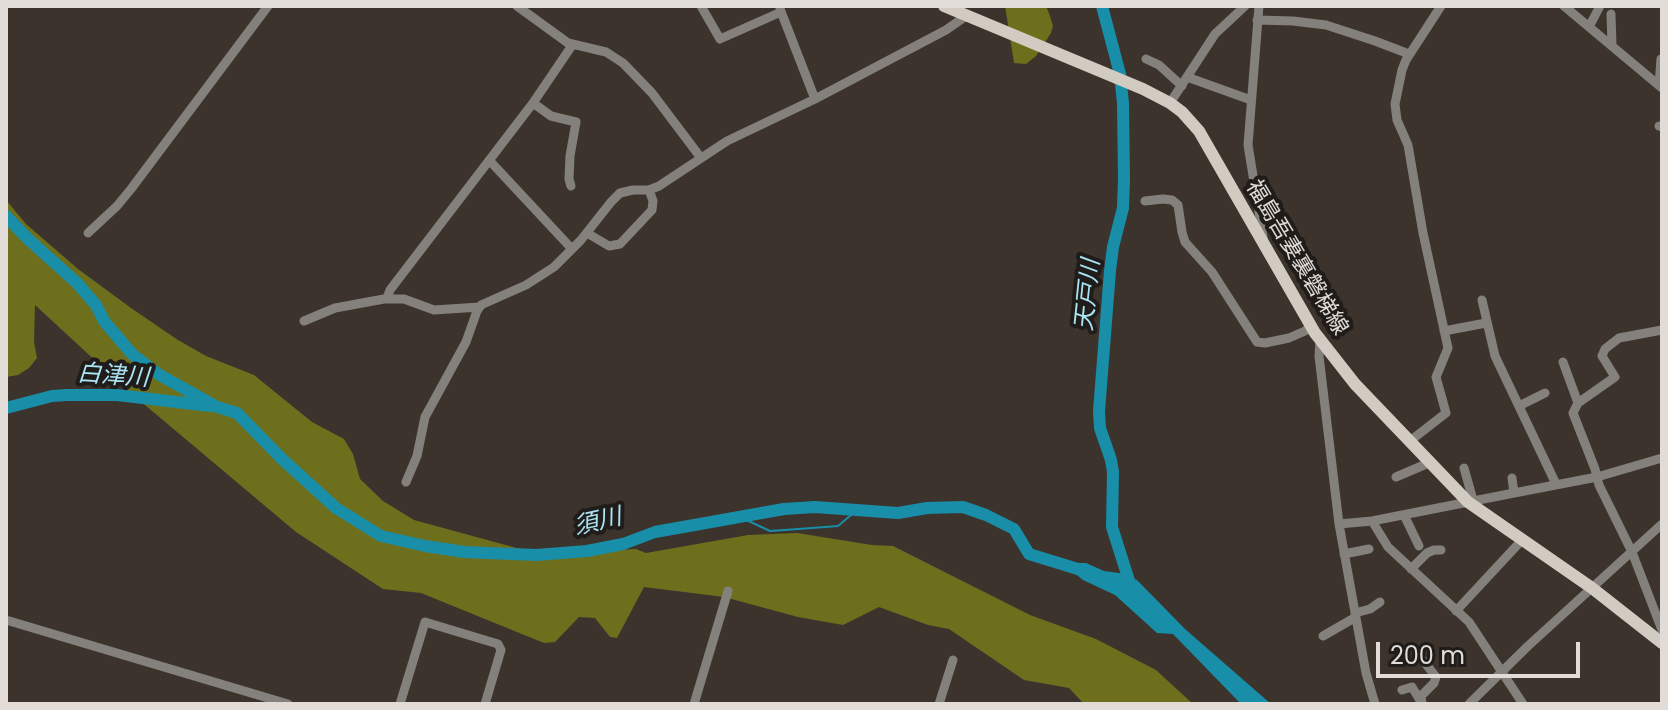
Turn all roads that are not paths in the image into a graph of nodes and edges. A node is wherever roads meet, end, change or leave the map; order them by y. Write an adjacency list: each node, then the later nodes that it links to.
1 (268, 6): 31 (street)
2 (517, 6): 15 (street)
3 (701, 6): 10 (street)
4 (944, 6): 12 (main road, 福島吾妻裏磐梯線)
5 (1245, 6): 20 (street)
6 (1259, 6): 13 (street)
7 (1441, 6): 17 (street)
8 (1564, 6): 14 (street)
9 (1600, 6): 14 (street)
10 (780, 9): 22 (street)
11 (1611, 14): 16 (street)
12 (966, 16): 22 (street); 25 (main road, 福島吾妻裏磐梯線)
13 (1257, 20): 17 (street); 23 (street)
14 (1589, 27): 16 (street)
15 (573, 44): 24 (street); 26 (street)
16 (1612, 46): 21 (street)
17 (1409, 54): 42 (street)
18 (1146, 59): 20 (street)
19 (1661, 59): 21 (street)
20 (1184, 81): 23 (street); 25 (street)
21 (1660, 87)
22 (815, 99): 26 (street)
23 (1251, 100): 33 (street)
24 (533, 103): 27 (street); 28 (street)
25 (1170, 103): 33 (main road, 福島吾妻裏磐梯線)
26 (701, 158): 29 (street)
27 (489, 160): 34 (street); 35 (street)
28 (571, 186)
29 (649, 190): 32 (street); 32 (street)
30 (1145, 201): 40 (street)
31 (88, 233)
32 (587, 233): 34 (street)
33 (1263, 246): 40 (main road, 福島吾妻裏磐梯線)
34 (572, 249): 37 (street)
35 (387, 298): 37 (street); 38 (street)
36 (1482, 300): 39 (street)
37 (480, 307): 55 (street)
38 (304, 321)
39 (1486, 323): 42 (street); 47 (street)
40 (1311, 326): 43 (main road, 福島吾妻裏磐梯線)
41 (1662, 330): 46 (street)
42 (1444, 331): 48 (street)
43 (1320, 341): 48 (main road, 福島吾妻裏磐梯線); 61 (street)
44 (1563, 362): 46 (street)
45 (1545, 393): 47 (street)
46 (1578, 403): 53 (street)
47 (1519, 406): 56 (street)
48 (1410, 441): 50 (main road, 福島吾妻裏磐梯線)
49 (1662, 458): 53 (street)
50 (1431, 462): 52 (street); 58 (main road, 福島吾妻裏磐梯線)
51 (1464, 468): 58 (street)
52 (1396, 477)
53 (1597, 477): 56 (street); 67 (street)
54 (1512, 478): 57 (street)
55 (406, 482)
56 (1556, 484): 57 (street)
57 (1514, 493): 58 (street)
58 (1471, 501): 59 (street); 63 (main road, 福島吾妻裏磐梯線)
59 (1404, 515): 60 (street); 64 (street)
60 (1372, 521): 61 (street); 69 (street)
61 (1339, 524): 68 (street)
62 (1662, 524): 67 (street)
63 (1522, 540): 70 (main road, 福島吾妻裏磐梯線); 73 (street)
64 (1419, 546)
65 (1369, 549): 68 (street)
66 (1441, 550): 69 (street)
67 (1632, 552): 70 (street); 77 (street)
68 (1344, 554): 74 (street)
69 (1411, 569): 73 (street)
70 (1592, 588): 77 (main road, 福島吾妻裏磐梯線); 80 (street)
71 (728, 591): 86 (street)
72 (1380, 602): 74 (street)
73 (1456, 611): 80 (street)
74 (1355, 615): 76 (street); 88 (street)
75 (6, 620): 83 (street)
76 (1323, 636)
77 (1662, 638)
78 (1422, 659): 82 (street)
79 (953, 660): 87 (street)
80 (1502, 670): 89 (street); 90 (street)
81 (1402, 690): 82 (street)
82 (1422, 703)
83 (288, 704)
84 (400, 704): 85 (street)
85 (485, 704)
86 (694, 704)
87 (939, 704)
88 (1375, 704)
89 (1469, 704)
90 (1523, 704)

